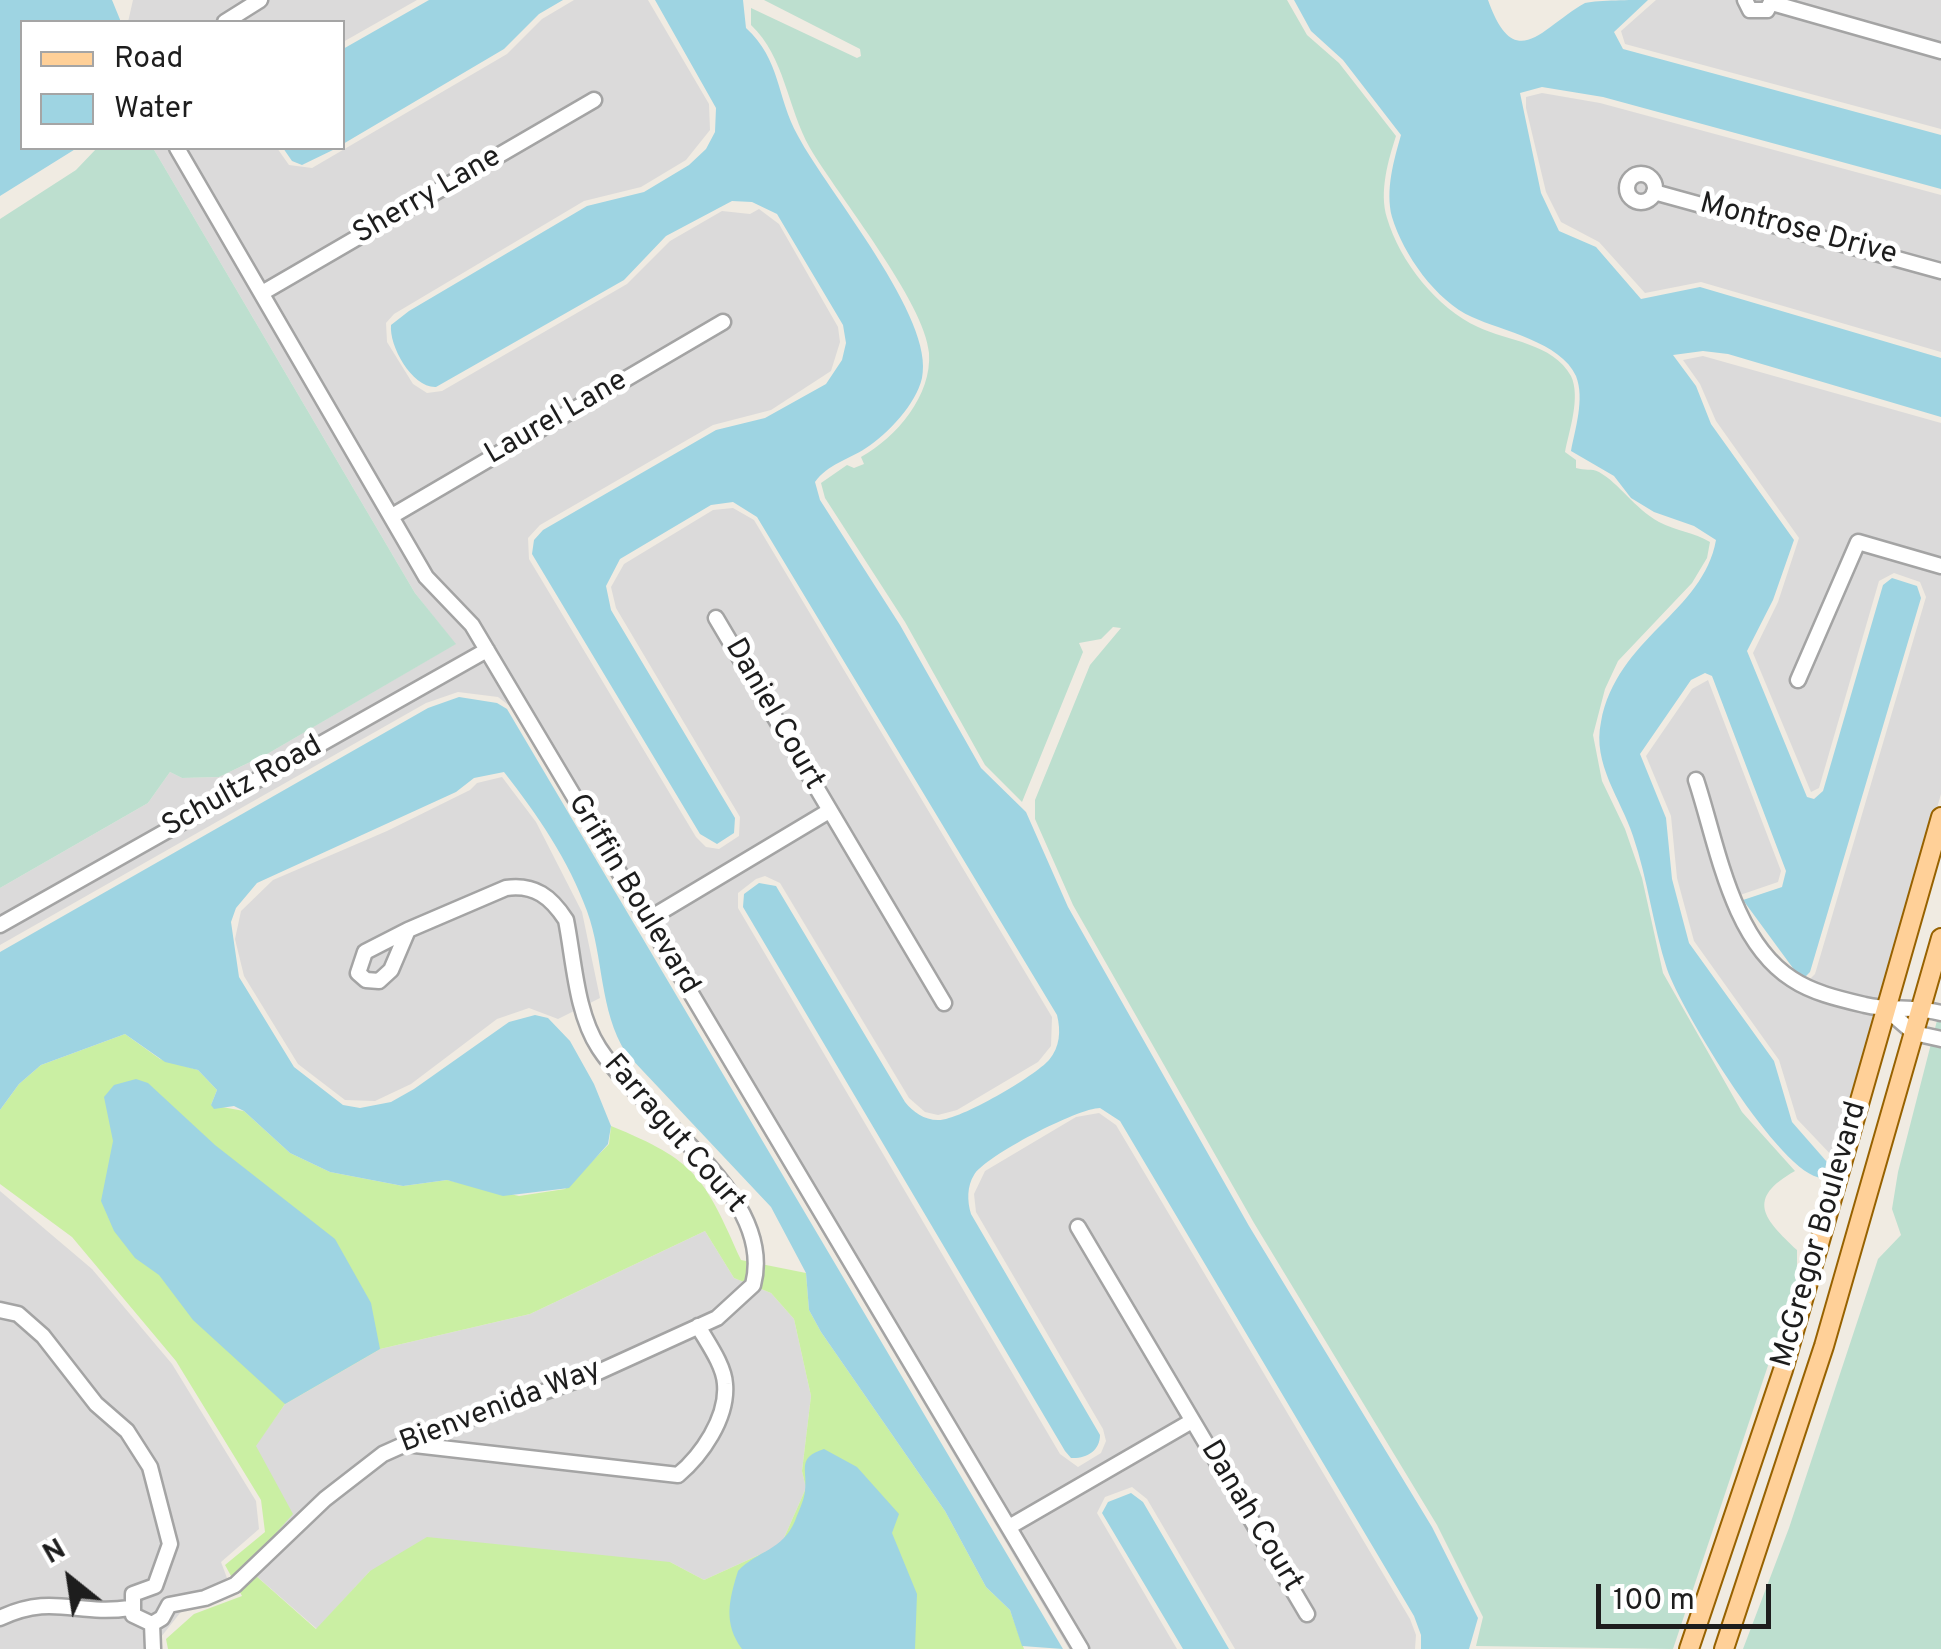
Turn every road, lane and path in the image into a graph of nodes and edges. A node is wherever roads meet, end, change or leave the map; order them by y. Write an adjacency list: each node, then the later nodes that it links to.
1 (260, 0): 4 (street)
2 (1746, 0): 3 (street)
3 (1772, 2): 5 (street)
4 (228, 20)
5 (1941, 51)
6 (594, 100): 10 (street, Sherry Lane)
7 (178, 150): 10 (street, Griffin Boulevard)
8 (1654, 192): 9 (street, Montrose Drive)
9 (1941, 271)
10 (262, 293): 12 (street, Griffin Boulevard)
11 (722, 322): 12 (street, Laurel Lane)
12 (392, 516): 15 (street, Griffin Boulevard)
13 (1941, 566): 16 (street)
14 (716, 618): 18 (street, Daniel Court)
15 (487, 650): 20 (street, Griffin Boulevard); 21 (street, Schultz Road)
16 (1798, 680)
17 (1696, 780): 26 (street)
18 (829, 812): 20 (street, Daniel Court); 24 (street, Daniel Court)
19 (1941, 817): 26 (main road, McGregor Boulevard)
20 (647, 920): 35 (street, Griffin Boulevard)
21 (0, 925)
22 (408, 930): 32 (street, Farragut Court)
23 (1941, 938): 25 (main road, McGregor Boulevard)
24 (944, 1003)
25 (1921, 1007): 26 (street); 27 (street); 28 (main road, McGregor Boulevard)
26 (1886, 1009): 28 (street); 44 (main road, McGregor Boulevard)
27 (1941, 1013)
28 (1914, 1034): 29 (street); 45 (main road, McGregor Boulevard)
29 (1941, 1039)
30 (1078, 1228): 33 (street, Danah Court)
31 (0, 1310): 36 (street)
32 (698, 1326): 34 (street, Bienvenida Way); 34 (street)
33 (1192, 1420): 35 (street, Danah Court); 39 (street, Danah Court)
34 (405, 1444): 37 (street, Bienvenida Way)
35 (1009, 1528): 43 (street, Griffin Boulevard)
36 (156, 1586): 37 (street); 38 (street)
37 (169, 1605): 41 (street)
38 (130, 1608): 40 (street); 41 (street)
39 (1307, 1614)
40 (0, 1621)
41 (152, 1624): 42 (street)
42 (152, 1649)
43 (1081, 1649)
44 (1689, 1649)
45 (1724, 1649)

